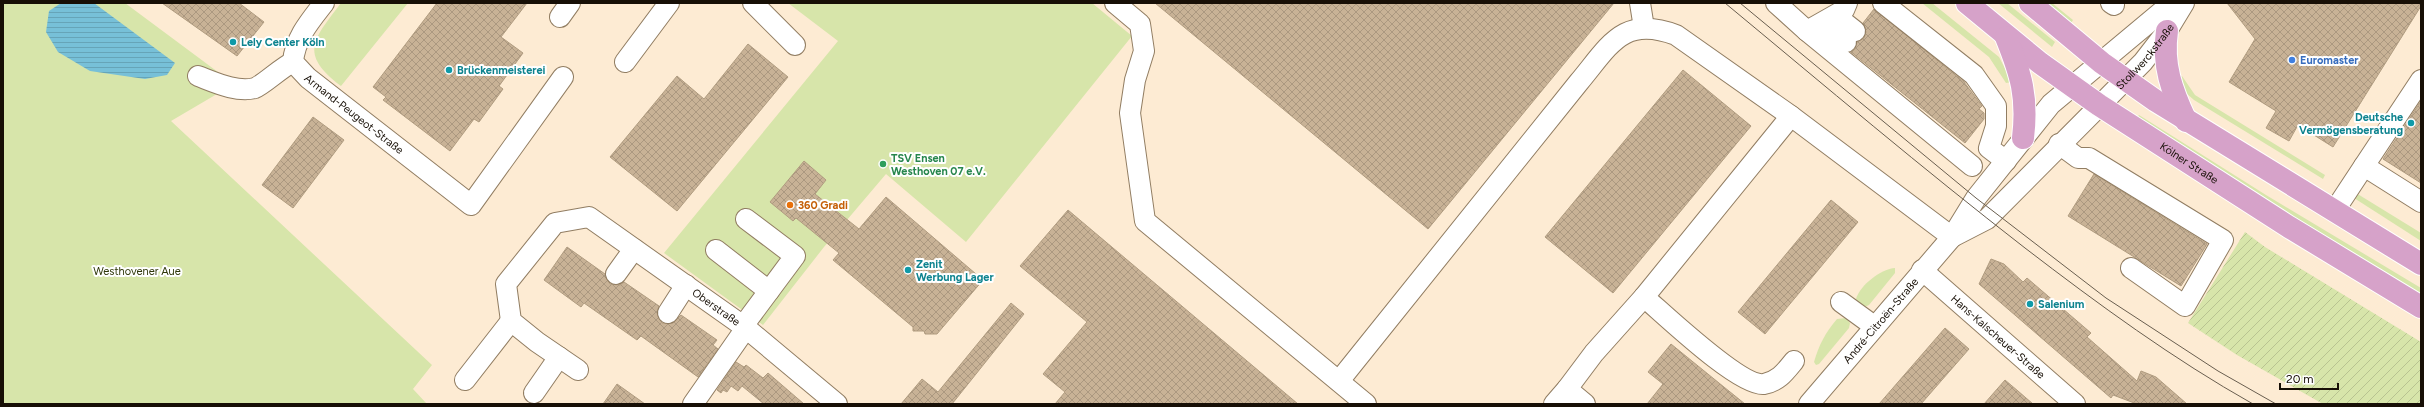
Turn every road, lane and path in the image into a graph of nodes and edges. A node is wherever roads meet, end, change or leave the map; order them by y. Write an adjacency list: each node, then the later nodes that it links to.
1 (324, 3): 18 (street)
2 (669, 3): 19 (street)
3 (752, 3): 17 (street)
4 (1114, 3): 57 (street)
5 (1640, 3): 13 (street)
6 (1776, 3): 12 (street)
7 (1883, 3): 31 (street)
8 (1967, 3): 15 (main road, Kölner Straße)
9 (2030, 3): 20 (main road)
10 (2172, 3): 20 (street, Stollwerckstraße)
11 (2184, 3): 14 (street, Stollwerckstraße)
12 (1828, 19): 16 (street); 32 (street)
13 (1644, 28): 27 (street); 57 (street)
14 (2167, 32): 23 (street, Stollwerckstraße); 28 (main road)
15 (2005, 34): 25 (main road, Kölner Straße); 29 (main road)
16 (1850, 37)
17 (795, 45)
18 (293, 62): 21 (street); 22 (street, Armand-Peugeot-Straße)
19 (625, 62)
20 (2102, 63): 23 (main road); 25 (street, Stollwerckstraße)
21 (198, 76)
22 (563, 77)
23 (2125, 80): 26 (street, Stollwerckstraße); 28 (main road)
24 (2421, 80): 33 (street)
25 (2072, 87): 26 (main road, Kölner Straße); 29 (street, André-Citroën-Straße)
26 (2099, 105): 30 (street, André-Citroën-Straße); 48 (main road, Kölner Straße)
27 (1791, 116): 37 (street); 46 (street)
28 (2186, 121): 35 (main road)
29 (2023, 138): 31 (street, André-Citroën-Straße)
30 (2059, 144): 37 (street, André-Citroën-Straße); 41 (street)
31 (2006, 161): 37 (street, André-Citroën-Straße)
32 (1972, 166)
33 (2364, 166): 34 (street); 35 (street)
34 (2421, 202)
35 (2335, 210): 40 (main road)
36 (746, 219): 45 (street)
37 (1952, 237): 42 (street, André-Citroën-Straße)
38 (634, 249): 43 (street); 44 (street, Oberstraße); 50 (street, Oberstraße)
39 (716, 250): 45 (street)
40 (2421, 264)
41 (2131, 268)
42 (1922, 270): 51 (street, André-Citroën-Straße); 66 (street, Hans-Kalscheuer-Straße)
43 (616, 274)
44 (686, 285): 49 (street); 52 (street, Oberstraße)
45 (768, 291): 52 (street)
46 (1644, 297): 54 (street); 58 (street)
47 (1841, 302): 51 (street)
48 (2421, 307)
49 (668, 312)
50 (512, 321): 53 (street); 56 (street)
51 (1874, 326): 65 (street, André-Citroën-Straße)
52 (744, 327): 60 (street); 61 (street, Oberstraße)
53 (559, 357): 55 (street); 59 (street)
54 (1794, 361)
55 (578, 370)
56 (465, 380)
57 (1339, 381): 62 (street)
58 (1567, 389): 63 (street); 64 (street)
59 (534, 393)
60 (693, 404)
61 (837, 404)
62 (1366, 404)
63 (1554, 404)
64 (1585, 404)
65 (1809, 404)
66 (2075, 404)

